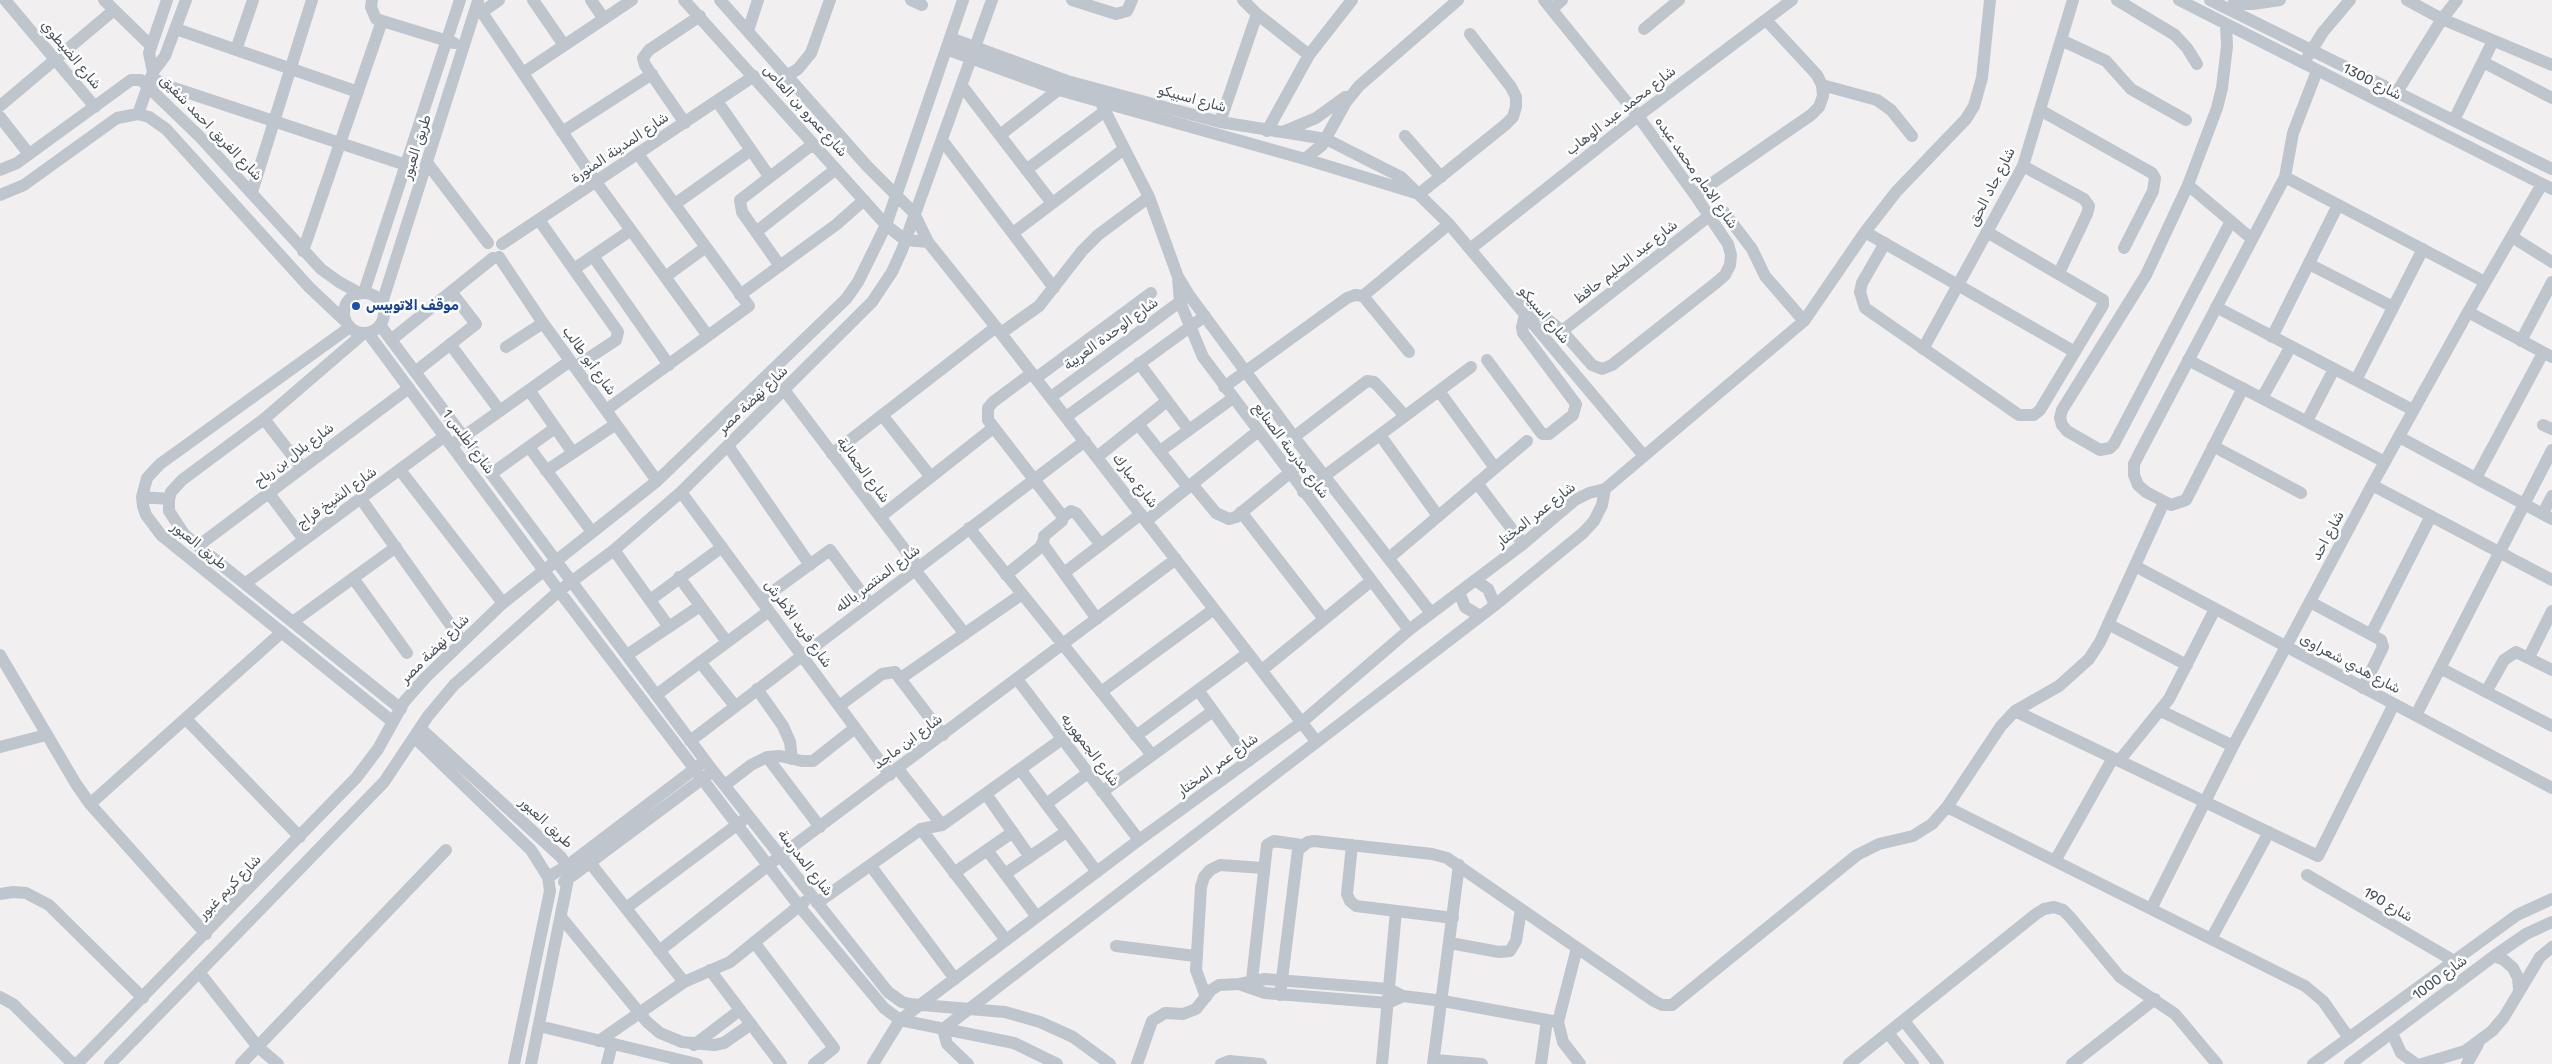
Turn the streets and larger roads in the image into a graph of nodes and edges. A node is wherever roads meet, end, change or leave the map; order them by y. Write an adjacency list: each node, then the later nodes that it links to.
1 (104, 0): 39 (street)
2 (167, 0): 55 (street)
3 (186, 0): 47 (street)
4 (253, 0): 58 (street)
5 (312, 0): 67 (street)
6 (372, 0): 45 (street)
7 (460, 0): 51 (street, طريق العبور)
8 (499, 0): 38 (street)
9 (533, 0): 57 (street)
10 (591, 0): 42 (street)
11 (632, 0): 42 (street)
12 (684, 0): 41 (street, شارع عمرو بن العاص)
13 (720, 0): 49 (street, شارع عمرو بن العاص)
14 (758, 0): 49 (street)
15 (830, 0): 71 (street)
16 (963, 0): 54 (street, شارع نهضة مصر)
17 (992, 0): 60 (street, شارع نهضة مصر)
18 (1072, 0): 19 (street)
19 (1132, 0)
20 (1243, 0): 40 (street)
21 (1352, 0): 61 (street)
22 (1458, 0): 77 (street)
23 (1562, 0): 36 (street)
24 (1679, 0): 48 (street)
25 (1792, 0): 44 (street, شارع محمد عبد الوهاب)
26 (1990, 0): 141 (street)
27 (2073, 0): 52 (street, شارع جاد الحق)
28 (2117, 0): 64 (street)
29 (2178, 0): 46 (street, شارع 1300)
30 (2210, 0): 59 (street, شارع 1300)
31 (2234, 0): 32 (street)
32 (2280, 0)
33 (2350, 0): 59 (street)
34 (2407, 0): 43 (street)
35 (2457, 0): 43 (street)
36 (1548, 4): 87 (street, شارع الامام محمد عبده)
37 (5, 6): 62 (street, شارع الضيطوي)
38 (479, 6): 56 (street, طريق العبور); 69 (street)
39 (114, 10): 55 (street); 62 (street)
40 (1257, 14): 61 (street); 92 (street)
41 (700, 16): 70 (street); 72 (street, شارع عمرو بن العاص)
42 (604, 19): 57 (street)
43 (2442, 19): 53 (street); 79 (street)
44 (1766, 20): 74 (street); 87 (street, شارع محمد عبد الوهاب)
45 (382, 21): 51 (street); 78 (street)
46 (2226, 25): 65 (street, شارع 1300); 120 (street)
47 (176, 29): 58 (street); 73 (street)
48 (1644, 30)
49 (748, 31): 71 (street, شارع عمرو بن العاص)
50 (1470, 34): 117 (street)
51 (446, 40): 56 (street); 110 (street, طريق العبور)
52 (2061, 40): 85 (street, شارع جاد الحق); 89 (street)
53 (2493, 41): 63 (street); 66 (street)
54 (948, 44): 60 (street, شارع اسبيكو); 125 (street, شارع نهضة مصر)
55 (151, 46): 73 (street)
56 (464, 46): 109 (street, طريق العبور)
57 (564, 46): 69 (street)
58 (236, 50): 67 (street)
59 (2311, 50): 65 (street); 79 (street, شارع 1300)
60 (974, 53): 75 (street, شارع نهضة مصر); 76 (street, شارع اسبيكو)
61 (1309, 55): 94 (street)
62 (55, 60): 82 (street); 83 (street, شارع الضيطوي)
63 (2483, 62): 80 (street); 90 (street)
64 (2196, 64)
65 (2304, 65): 68 (street, شارع 1300)
66 (2552, 65)
67 (291, 69): 78 (street); 91 (street)
68 (2317, 71): 118 (street); 121 (street, شارع 1300)
69 (523, 73): 95 (street)
70 (652, 74): 93 (street); 95 (street)
71 (788, 75): 125 (street, شارع عمرو بن العاص)
72 (754, 76): 81 (street, شارع المدينة المنورة); 103 (street, شارع عمرو بن العاص)
73 (151, 78): 83 (street, شارع الفريق احمد شفيق); 86 (street); 91 (street); 122 (street, شارع الفريق احمد شفيق)
74 (1822, 85): 99 (street); 126 (street)
75 (962, 86): 97 (street); 101 (street, شارع نهضة مصر)
76 (1063, 86): 84 (street, شارع اسبيكو); 92 (street, شارع اسبيكو); 97 (street)
77 (1359, 86): 96 (street); 100 (street)
78 (358, 92): 102 (street)
79 (2397, 92): 90 (street, شارع 1300)
80 (2552, 98)
81 (717, 101): 93 (street, شارع المدينة المنورة); 105 (street)
82 (0, 106)
83 (95, 107): 106 (street, شارع الفريق احمد شفيق)
84 (1103, 107): 104 (street, شارع مدرسة الصنايع); 108 (street, شارع اسبيكو); 115 (street)
85 (2040, 110): 111 (street, شارع جاد الحق); 152 (street)
86 (138, 114): 124 (street); 183 (street)
87 (1638, 116): 126 (street, شارع الامام محمد عبده); 153 (street, شارع محمد عبد الوهاب)
88 (0, 117): 106 (street)
89 (2186, 120)
90 (2454, 120): 112 (street, شارع 1300)
91 (274, 121): 102 (street); 122 (street)
92 (1220, 122): 94 (street, شارع اسبيكو)
93 (685, 123): 107 (street, شارع المدينة المنورة)
94 (1267, 131): 96 (street, شارع اسبيكو)
95 (562, 132): 119 (street)
96 (1282, 132): 100 (street, شارع اسبيكو)
97 (1000, 135): 115 (street)
98 (1405, 136): 117 (street)
99 (1912, 136)
100 (1326, 139): 108 (street); 123 (street, شارع اسبيكو)
101 (942, 140): 133 (street, شارع نهضة مصر); 143 (street)
102 (340, 143): 110 (street); 155 (street)
103 (813, 144): 114 (street, شارع عمرو بن العاص); 116 (street)
104 (1124, 149): 127 (street, شارع مدرسة الصنايع); 130 (street)
105 (751, 150): 116 (street); 129 (street)
106 (29, 154): 113 (street, شارع الفريق احمد شفيق)
107 (638, 154): 119 (street, شارع المدينة المنورة); 129 (street)
108 (1305, 158): 123 (street, شارع اسبيكو)
109 (428, 164): 148 (street); 175 (street, طريق العبور)
110 (406, 165): 168 (street, طريق العبور)
111 (2023, 166): 142 (street, شارع جاد الحق); 162 (street)
112 (2552, 169)
113 (0, 170)
114 (836, 170): 128 (street, شارع عمرو بن العاص); 140 (street)
115 (1026, 170): 130 (street)
116 (769, 176): 140 (street)
117 (1441, 177): 123 (street)
118 (2285, 178): 131 (street); 145 (street)
119 (596, 182): 135 (street, شارع المدينة المنورة); 139 (street)
120 (2188, 184): 136 (street); 136 (street)
121 (2547, 186): 144 (street, شارع احد)
122 (252, 192): 155 (street, شارع الفريق احمد شفيق)
123 (1419, 194): 137 (street, شارع اسبيكو)
124 (0, 195)
125 (896, 195): 133 (street, شارع عمرو بن العاص); 138 (street, شارع نهضة مصر)
126 (1695, 195): 134 (street, شارع الامام محمد عبده)
127 (1149, 197): 167 (street); 173 (street, شارع مدرسة الصنايع)
128 (864, 200): 138 (street, شارع عمرو بن العاص); 160 (street)
129 (675, 204): 151 (street)
130 (1052, 204): 143 (street)
131 (2338, 205): 154 (street); 159 (street)
132 (1724, 212): 181 (street)
133 (914, 213): 146 (street, شارع نهضة مصر); 147 (street, شارع مبارك)
134 (1709, 216): 187 (street, شارع عبد الحليم حافظ); 187 (street, شارع الامام محمد عبده)
135 (539, 220): 150 (street, شارع المدينة المنورة); 161 (street, شارع الشيخ فراج)
136 (2231, 221): 145 (street)
137 (1449, 224): 153 (street, شارع اسبيكو); 172 (street)
138 (886, 225): 146 (street, شارع عمرو بن العاص); 263 (street, شارع نهضة مصر)
139 (632, 230): 156 (street); 163 (street)
140 (756, 232): 160 (street)
141 (1865, 232): 149 (street); 181 (street)
142 (1987, 232): 162 (street); 166 (street, شارع جاد الحق)
143 (1013, 233): 167 (street)
144 (2512, 237): 158 (street); 164 (street, شارع احد)
145 (2252, 239): 176 (street)
146 (905, 240): 147 (street); 215 (street, شارع نهضة مصر)
147 (928, 242): 186 (street, شارع مبارك)
148 (488, 243): 150 (street); 157 (street)
149 (1885, 243): 166 (street); 196 (street)
150 (502, 244): 157 (street)
151 (706, 247): 163 (street); 171 (street)
152 (2124, 248)
153 (1470, 249): 174 (street, شارع اسبيكو)
154 (2423, 250): 164 (street); 177 (street)
155 (303, 251): 168 (street, شارع الفريق احمد شفيق)
156 (593, 256): 161 (street); 204 (street)
157 (496, 258): 169 (street); 182 (street, شارع أبو طالب)
158 (2552, 262)
159 (2309, 264): 177 (street); 190 (street)
160 (780, 266): 171 (street)
161 (574, 269): 203 (street, شارع الشيخ فراج)
162 (2059, 273): 198 (street)
163 (665, 277): 189 (street)
164 (2485, 282): 178 (street, شارع احد)
165 (2552, 282): 192 (street)
166 (1958, 285): 196 (street, شارع جاد الحق); 198 (street)
167 (1054, 288): 186 (street)
168 (361, 292): 175 (street); 183 (street)
169 (452, 292): 191 (street); 193 (street)
170 (1151, 293): 209 (street)
171 (740, 295): 189 (street)
172 (1363, 296): 197 (street); 208 (street)
173 (1184, 298): 179 (street, شارع مدرسة الصنايع); 185 (street, شارع مدرسة الصنايع); 217 (street, شارع الوحدة العربية)
174 (1513, 301): 180 (street, شارع اسبيكو); 187 (street, شارع الامام محمد عبده)
175 (382, 303): 184 (street)
176 (2216, 307): 190 (street); 201 (street)
177 (2394, 307): 210 (street)
178 (2468, 312): 192 (street); 222 (street, شارع احد)
179 (1205, 316): 185 (street); 208 (street, شارع مدرسة الصنايع)
180 (1525, 316): 200 (street); 249 (street, شارع اسبيكو)
181 (1804, 321): 249 (street)
182 (543, 323): 195 (street); 203 (street, شارع أبو طالب)
183 (348, 325): 188 (street); 273 (street)
184 (380, 325): 188 (street); 191 (street, شارع أطلس 1)
185 (1188, 326): 202 (street); 211 (street, شارع مدرسة الصنايع)
186 (999, 330): 209 (street, شارع مبارك); 224 (street)
187 (1562, 331)
188 (366, 333): 212 (street, شارع أطلس 1); 227 (street)
189 (708, 336): 204 (street)
190 (2272, 337): 194 (street)
191 (391, 340): 207 (street, شارع أطلس 1)
192 (2521, 340): 199 (street)
193 (450, 344): 207 (street); 223 (street)
194 (2291, 346): 206 (street); 219 (street)
195 (506, 347)
196 (1923, 349): 198 (street)
197 (1409, 352)
198 (2075, 352)
199 (2548, 355): 261 (street)
200 (1487, 360)
201 (2188, 360): 213 (street); 276 (street)
202 (1139, 363): 220 (street); 226 (street)
203 (572, 364): 214 (street, شارع الشيخ فراج); 221 (street, شارع أبو طالب)
204 (669, 365): 221 (street)
205 (1471, 367): 216 (street)
206 (2334, 369): 210 (street); 228 (street)
207 (415, 372): 236 (street, شارع أطلس 1)
208 (1246, 372): 211 (street); 237 (street, شارع مدرسة الصنايع)
209 (1034, 376): 217 (street, شارع مبارك); 232 (street)
210 (2356, 380): 222 (street)
211 (1224, 387): 218 (street, شارع مدرسة الصنايع)
212 (409, 388): 239 (street, شارع أطلس 1); 253 (street, شارع بلال بن رباح)
213 (2243, 388): 219 (street); 243 (street)
214 (529, 390): 223 (street, شارع الشيخ فراج); 231 (street)
215 (785, 391): 242 (street, شارع نهضة مصر); 248 (street, شارع الجمالية)
216 (1439, 391): 225 (street); 254 (street)
217 (1051, 397): 226 (street, شارع مبارك)
218 (1233, 398): 233 (street); 234 (street, شارع مدرسة الصنايع)
219 (2262, 398): 228 (street)
220 (1168, 400): 230 (street); 233 (street)
221 (606, 410): 229 (street, شارع أبو طالب)
222 (2414, 410): 238 (street, شارع احد)
223 (500, 411): 236 (street, شارع الشيخ فراج)
224 (882, 415): 248 (street); 260 (street)
225 (1405, 416): 235 (street); 237 (street)
226 (1066, 417): 240 (street, شارع مبارك)
227 (264, 419): 253 (street); 274 (street)
228 (2307, 421): 252 (street)
229 (616, 424): 247 (street); 263 (street, شارع أبو طالب)
230 (1138, 424): 246 (street); 250 (street)
231 (555, 428): 244 (street); 247 (street)
232 (993, 428): 260 (street); 262 (street)
233 (1189, 430): 246 (street)
234 (1257, 432): 258 (street, شارع مدرسة الصنايع); 266 (street)
235 (1380, 435): 259 (street); 279 (street)
236 (462, 437): 239 (street, شارع الشيخ فراج); 257 (street, شارع أطلس 1)
237 (1294, 437): 251 (street, شارع مدرسة الصنايع)
238 (2398, 437): 252 (street, شارع احد); 261 (street)
239 (448, 441): 255 (street, شارع الشيخ فراج); 302 (street, شارع أطلس 1)
240 (1084, 441): 250 (street, شارع مبارك); 262 (street, شارع المنتصر بالله)
241 (1527, 441): 254 (street)
242 (728, 446): 269 (street, شارع نهضة مصر); 299 (street)
243 (2213, 446): 271 (street); 276 (street)
244 (529, 447): 256 (street); 257 (street)
245 (2552, 450): 277 (street)
246 (1160, 451): 266 (street)
247 (573, 453): 256 (street)
248 (832, 454): 282 (street, شارع الجمالية)
249 (1644, 456): 267 (street)
250 (1097, 457): 284 (street, شارع مبارك)
251 (1309, 457): 258 (street); 259 (street, شارع مدرسة الصنايع)
252 (2385, 462): 265 (street, شارع احد)
253 (302, 468): 268 (street, شارع بلال بن رباح)
254 (1495, 468): 264 (street)
255 (400, 470): 275 (street, شارع الشيخ فراج); 318 (street)
256 (546, 471): 286 (street)
257 (491, 474): 298 (street, شارع أطلس 1)
258 (1289, 474): 270 (street, شارع مدرسة الصنايع); 278 (street)
259 (1324, 476): 270 (street); 296 (street, شارع مدرسة الصنايع)
260 (931, 477): 282 (street)
261 (2476, 478): 277 (street)
262 (1034, 479): 283 (street); 285 (street, شارع المنتصر بالله)
263 (657, 481): 286 (street, شارع نهضة مصر)
264 (1477, 483): 279 (street); 289 (street)
265 (2372, 485): 280 (street); 317 (street, شارع احد)
266 (1190, 486): 278 (street); 284 (street)
267 (1605, 489): 289 (street, شارع عمر المختار); 320 (street)
268 (268, 492): 287 (street); 291 (street, شارع بلال بن رباح)
269 (681, 492): 293 (street, شارع فريد الأطرش); 294 (street, شارع نهضة مصر)
270 (1303, 492): 310 (street, شارع مدرسة الصنايع)
271 (2301, 493)
272 (2552, 496): 281 (street)
273 (142, 497): 274 (street); 334 (street, طريق العبور)
274 (169, 499): 291 (street, طريق العبور)
275 (361, 499): 287 (street, شارع الشيخ فراج); 292 (street)
276 (2164, 502): 300 (street)
277 (2523, 503): 281 (street); 295 (street)
278 (1242, 512): 329 (street)
279 (1438, 516): 296 (street)
280 (2431, 516): 295 (street); 336 (street)
281 (2547, 516)
282 (880, 517): 301 (street, شارع الجمالية)
283 (1064, 517): 288 (street); 290 (street)
284 (1144, 517): 290 (street); 297 (street, شارع مبارك)
285 (969, 528): 301 (street, شارع المنتصر بالله); 304 (street)
286 (592, 532): 298 (street, شارع نهضة مصر)
287 (304, 540): 311 (street, شارع الشيخ فراج)
288 (1042, 543): 303 (street); 304 (street)
289 (1523, 544): 307 (street, شارع عمر المختار)
290 (1100, 545): 303 (street)
291 (198, 546): 311 (street, طريق العبور)
292 (396, 547): 306 (street); 337 (street)
293 (722, 547): 305 (street); 316 (street, شارع فريد الأطرش)
294 (614, 550): 309 (street, شارع نهضة مصر); 315 (street)
295 (2499, 552): 308 (street); 349 (street)
296 (1389, 558): 326 (street, شارع مدرسة الصنايع)
297 (1176, 559): 322 (street, شارع مبارك); 328 (street, شارع ابن ماجد)
298 (556, 561): 302 (street, شارع نهضة مصر); 309 (street, شارع المدرسة)
299 (810, 564): 316 (street); 319 (street)
300 (2135, 566): 323 (street, شارع هدي شعراوى); 331 (street)
301 (917, 568): 319 (street, شارع المنتصر بالله); 335 (street, شارع الجمالية)
302 (545, 569): 312 (street, شارع المدرسة); 318 (street, شارع نهضة مصر)
303 (1064, 573): 328 (street)
304 (1006, 574): 314 (street)
305 (679, 577): 315 (street); 321 (street)
306 (354, 578): 330 (street); 341 (street)
307 (1475, 580): 313 (street, شارع عمر المختار); 320 (street)
308 (2552, 580)
309 (572, 581): 312 (street, شارع نهضة مصر); 344 (street, شارع المدرسة)
310 (1371, 581): 329 (street); 333 (street, شارع مدرسة الصنايع)
311 (246, 583): 330 (street, طريق العبور)
312 (559, 591): 373 (street, شارع نهضة مصر); 390 (street, شارع المدرسة)
313 (1459, 592): 326 (street, شارع عمر المختار); 327 (street)
314 (1022, 594): 335 (street); 339 (street)
315 (650, 600): 332 (street)
316 (761, 600): 325 (street, شارع فريد الأطرش)
317 (2310, 602): 336 (street); 340 (street, شارع احد)
318 (503, 603): 337 (street, شارع نهضة مصر)
319 (870, 604): 345 (street, شارع المنتصر بالله)
320 (1495, 604): 327 (street)
321 (700, 606): 332 (street); 338 (street)
322 (1214, 609): 342 (street, شارع مبارك); 357 (street)
323 (2215, 609): 340 (street, شارع هدي شعراوى); 348 (street)
324 (2552, 611): 346 (street)
325 (769, 612): 338 (street); 345 (street, شارع فريد الأطرش)
326 (1431, 613): 333 (street, شارع عمر المختار)
327 (1480, 616): 379 (street)
328 (1097, 619): 339 (street, شارع ابن ماجد)
329 (1324, 620): 350 (street)
330 (294, 621): 363 (street, طريق العبور)
331 (2108, 624): 348 (street); 365 (street)
332 (669, 627): 344 (street)
333 (1409, 630): 370 (street, شارع عمر المختار)
334 (282, 632): 368 (street); 369 (street, طريق العبور)
335 (965, 634): 352 (street)
336 (2371, 634): 354 (street)
337 (462, 641): 363 (street, شارع نهضة مصر)
338 (727, 642): 347 (street)
339 (1062, 644): 353 (street, شارع ابن ماجد); 357 (street)
340 (2286, 647): 354 (street, شارع هدي شعراوى); 380 (street, شارع احد)
341 (407, 653)
342 (1248, 653): 350 (street, شارع مبارك); 356 (street)
343 (0, 655): 374 (street)
344 (628, 656): 359 (street, شارع المدرسة)
345 (802, 656): 355 (street, شارع المنتصر بالله); 362 (street, شارع فريد الأطرش)
346 (2529, 657): 351 (street); 358 (street)
347 (700, 662): 359 (street); 361 (street)
348 (2187, 665): 366 (street)
349 (2440, 668): 358 (street); 367 (street)
350 (1262, 670): 370 (street, شارع مبارك)
351 (2552, 670)
352 (901, 678): 362 (street); 375 (street)
353 (1017, 679): 375 (street, شارع ابن ماجد); 377 (street, شارع الجمهوريه)
354 (2364, 688): 360 (street, شارع هدي شعراوى)
355 (757, 689): 361 (street, شارع المنتصر بالله); 384 (street)
356 (1198, 690): 364 (street); 376 (street)
357 (1102, 692): 376 (street)
358 (2486, 692): 371 (street)
359 (656, 695): 378 (street, شارع المدرسة)
360 (2394, 704): 367 (street, شارع هدي شعراوى); 406 (street)
361 (735, 706): 378 (street, شارع المنتصر بالله)
362 (839, 706): 372 (street, شارع فريد الأطرش)
363 (401, 709): 369 (street, شارع نهضة مصر)
364 (1212, 711): 382 (street); 386 (street)
365 (2015, 711): 385 (street); 398 (street)
366 (2161, 711): 380 (street); 385 (street)
367 (2416, 715): 392 (street, شارع هدي شعراوى)
368 (186, 719): 396 (street); 407 (street)
369 (393, 722): 407 (street, شارع كريم غبور)
370 (1302, 722): 379 (street, شارع مبارك); 386 (street, شارع عمر المختار)
371 (2552, 725)
372 (855, 728): 384 (street); 388 (street, شارع فريد الأطرش)
373 (418, 733): 422 (street, طريق العبور); 426 (street); 453 (street)
374 (46, 735): 381 (street); 396 (street)
375 (943, 735): 388 (street, شارع ابن ماجد)
376 (1136, 736): 382 (street)
377 (1062, 739): 387 (street); 389 (street, شارع الجمهوريه)
378 (690, 741): 390 (street, شارع المدرسة)
379 (1316, 741): 470 (street)
380 (2233, 746): 395 (street, شارع احد)
381 (0, 747)
382 (1152, 755): 393 (street)
383 (767, 757): 384 (street); 391 (street); 402 (street)
384 (792, 759)
385 (2116, 759): 395 (street); 415 (street)
386 (1249, 761): 408 (street, شارع عمر المختار)
387 (1020, 769): 394 (street); 397 (street)
388 (894, 772): 401 (street, شارع فريد الأطرش); 402 (street, شارع ابن ماجد)
389 (1088, 773): 393 (street, شارع الجمهوريه); 397 (street)
390 (703, 774): 391 (street, شارع المدرسة); 400 (street, شارع المدرسة); 416 (street); 422 (street)
391 (725, 785): 399 (street, شارع المدرسة)
392 (2552, 788)
393 (1102, 792): 408 (street, شارع الجمهوريه)
394 (986, 794): 401 (street); 404 (street)
395 (2205, 802): 406 (street); 434 (street, شارع احد)
396 (90, 804): 440 (street)
397 (1046, 804): 405 (street)
398 (1947, 807): 415 (street); 447 (street)
399 (748, 816): 400 (street); 413 (street, شارع المدرسة)
400 (737, 825): 418 (street, شارع المدرسة); 432 (street)
401 (942, 825): 403 (street)
402 (820, 827): 413 (street, شارع ابن ماجد)
403 (921, 829): 417 (street); 423 (street)
404 (1013, 832): 412 (street); 414 (street)
405 (1066, 832): 414 (street); 421 (street)
406 (2269, 832): 441 (street)
407 (300, 837): 440 (street, شارع كريم غبور)
408 (1139, 840): 421 (street, شارع عمر المختار)
409 (1302, 845): 410 (street); 420 (street); 456 (street)
410 (1352, 845): 419 (street); 435 (street)
411 (446, 850): 486 (street)
412 (987, 850): 423 (street); 424 (street)
413 (780, 856): 418 (street, شارع ابن ماجد); 429 (street, شارع المدرسة)
414 (1030, 857): 424 (street)
415 (2055, 861): 434 (street)
416 (592, 864): 422 (street); 432 (street)
417 (870, 865): 429 (street); 454 (street)
418 (768, 866): 431 (street, شارع المدرسة); 448 (street, شارع ابن ماجد)
419 (1460, 866): 433 (street); 438 (street)
420 (1263, 868): 449 (street); 455 (street)
421 (1097, 872): 437 (street, شارع عمر المختار)
422 (568, 873): 426 (street); 427 (street); 436 (street)
423 (954, 873): 442 (street)
424 (1005, 874): 437 (street)
425 (2307, 875): 451 (street, شارع 190)
426 (548, 877): 427 (street)
427 (550, 891): 494 (street)
428 (0, 894): 465 (street)
429 (814, 899): 431 (street); 469 (street, شارع المدرسة)
430 (2552, 899): 451 (street)
431 (799, 906): 443 (street); 473 (street, شارع المدرسة)
432 (626, 908): 448 (street)
433 (1521, 909): 444 (street); 447 (street)
434 (2151, 909): 441 (street)
435 (1396, 911): 438 (street); 459 (street)
436 (561, 917): 472 (street); 477 (street)
437 (1037, 917): 442 (street, شارع عمر المختار)
438 (1453, 918): 444 (street)
439 (2552, 922): 450 (street, شارع 1000)
440 (206, 934): 465 (street, شارع كريم غبور)
441 (2211, 938): 481 (street)
442 (1006, 940): 454 (street, شارع عمر المختار)
443 (754, 942): 452 (street); 498 (street)
444 (1450, 944): 467 (street)
445 (1116, 946): 449 (street)
446 (2552, 947): 460 (street)
447 (1577, 948): 474 (street)
448 (659, 951): 457 (street)
449 (1195, 956): 464 (street)
450 (2494, 956): 460 (street); 480 (street, شارع 1000)
451 (2454, 960): 481 (street)
452 (710, 970): 457 (street); 471 (street)
453 (199, 972): 486 (street); 491 (street)
454 (955, 979): 469 (street, شارع عمر المختار)
455 (1252, 980): 456 (street); 458 (street)
456 (1282, 980): 459 (street); 461 (street)
457 (684, 982): 472 (street)
458 (1239, 984): 461 (street); 464 (street)
459 (1389, 989): 462 (street); 468 (street)
460 (2519, 990): 484 (street)
461 (1280, 995): 468 (street)
462 (1403, 996): 467 (street); 468 (street)
463 (0, 997): 489 (street)
464 (1206, 997): 503 (street)
465 (143, 998): 490 (street, شارع كريم غبور)
466 (2155, 1000): 475 (street); 513 (street); 514 (street)
467 (1443, 1001): 474 (street); 487 (street)
468 (1388, 1003): 506 (street)
469 (919, 1006): 470 (street, شارع المدرسة); 473 (street, شارع عمر المختار)
470 (968, 1007): 478 (street); 502 (street, شارع المدرسة)
471 (740, 1010): 476 (street); 485 (street)
472 (640, 1013): 482 (street); 485 (street)
473 (900, 1020): 478 (street, شارع المدرسة); 499 (street)
474 (1552, 1021): 508 (street); 509 (street)
475 (1904, 1021): 479 (street); 512 (street)
476 (750, 1024): 485 (street); 497 (street)
477 (539, 1026): 482 (street); 495 (street)
478 (943, 1029): 500 (street); 501 (street, شارع المدرسة)
479 (1888, 1033): 510 (street); 511 (street)
480 (2392, 1033): 516 (street, شارع 1000); 517 (street)
481 (2349, 1038): 515 (street)
482 (599, 1041): 483 (street)
483 (612, 1044): 488 (street); 496 (street)
484 (2478, 1044): 518 (street); 519 (street)
485 (694, 1045)
486 (258, 1047): 492 (street); 493 (street)
487 (1434, 1062): 507 (street)
488 (691, 1063)
489 (73, 1064)
490 (77, 1064)
491 (110, 1064)
492 (241, 1064)
493 (278, 1064)
494 (514, 1064)
495 (531, 1064)
496 (607, 1064)
497 (781, 1064)
498 (814, 1064)
499 (873, 1064)
500 (968, 1064)
501 (1057, 1064)
502 (1110, 1064)
503 (1137, 1064)
504 (1221, 1064): 505 (street)
505 (1261, 1064)
506 (1382, 1064)
507 (1482, 1064)
508 (1541, 1064)
509 (1580, 1064)
510 (1849, 1064)
511 (1913, 1064)
512 (1938, 1064)
513 (2072, 1064)
514 (2217, 1064)
515 (2313, 1064)
516 (2350, 1064)
517 (2416, 1064)
518 (2422, 1064)
519 (2467, 1064)

